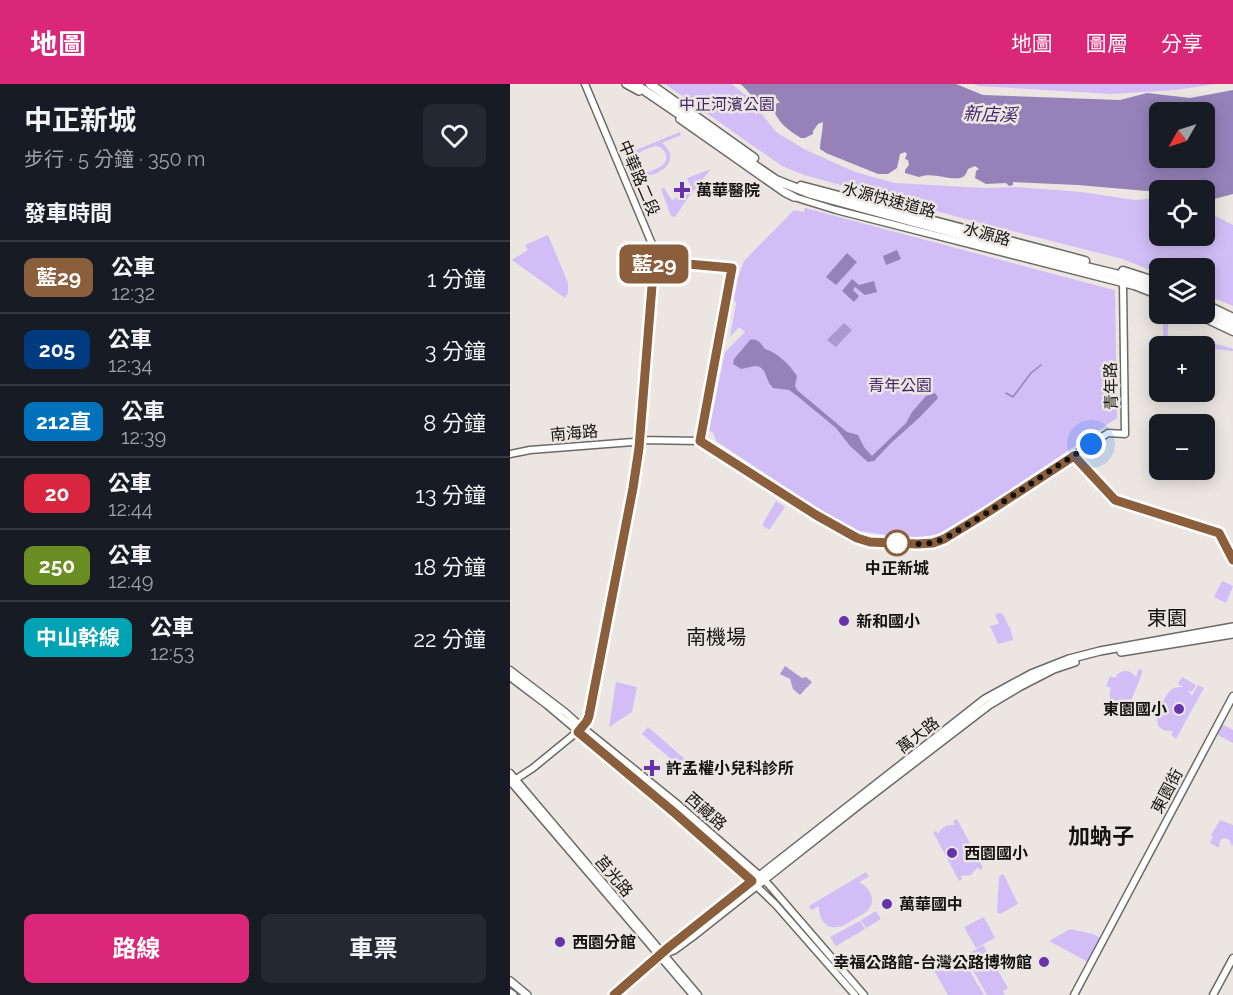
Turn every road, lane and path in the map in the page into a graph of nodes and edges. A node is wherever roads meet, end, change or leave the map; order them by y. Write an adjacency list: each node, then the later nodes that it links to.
1 (585, 84): 18 (street, 中華路二段)
2 (626, 84): 7 (main road, 水源路)
3 (635, 84): 10 (highway, 水源快速道路)
4 (642, 84): 6 (highway)
5 (650, 84): 6 (highway, 水源快速道路)
6 (710, 126): 8 (highway, 水源快速道路)
7 (794, 197): 9 (street, 水源路)
8 (1149, 280)
9 (1123, 284): 11 (street, 水源路); 19 (street, 青年路)
10 (1149, 286)
11 (1149, 291)
12 (1215, 309): 14 (highway)
13 (1215, 316): 16 (highway)
14 (1233, 318)
15 (1215, 323): 17 (street)
16 (1233, 325)
17 (1233, 332)
18 (640, 440): 19 (street, 南海路); 20 (street, 南海路); 26 (street, 中華路二段)
19 (700, 441)
20 (510, 454)
21 (1233, 627): 29 (main road, 萬大路)
22 (1233, 634): 29 (main road, 萬大路)
23 (510, 670): 26 (street, 西藏路)
24 (510, 677): 26 (street, 西藏路)
25 (1233, 696): 40 (street, 東園街)
26 (580, 729): 28 (street); 29 (street, 西藏路); 30 (street, 西藏路)
27 (510, 773): 28 (street, 莒光路)
28 (512, 782): 31 (street, 莒光路)
29 (761, 878): 30 (main road, 萬大路); 39 (street, 西藏路)
30 (754, 884): 31 (main road, 萬大路); 38 (street, 西藏路)
31 (660, 955): 35 (main road, 萬大路); 36 (street, 莒光路); 37 (street, 莒光路)
32 (1233, 958): 41 (street)
33 (510, 981): 34 (main road)
34 (527, 995)
35 (614, 995)
36 (693, 995)
37 (698, 995)
38 (855, 995)
39 (864, 995)
40 (1074, 995)
41 (1213, 995)

